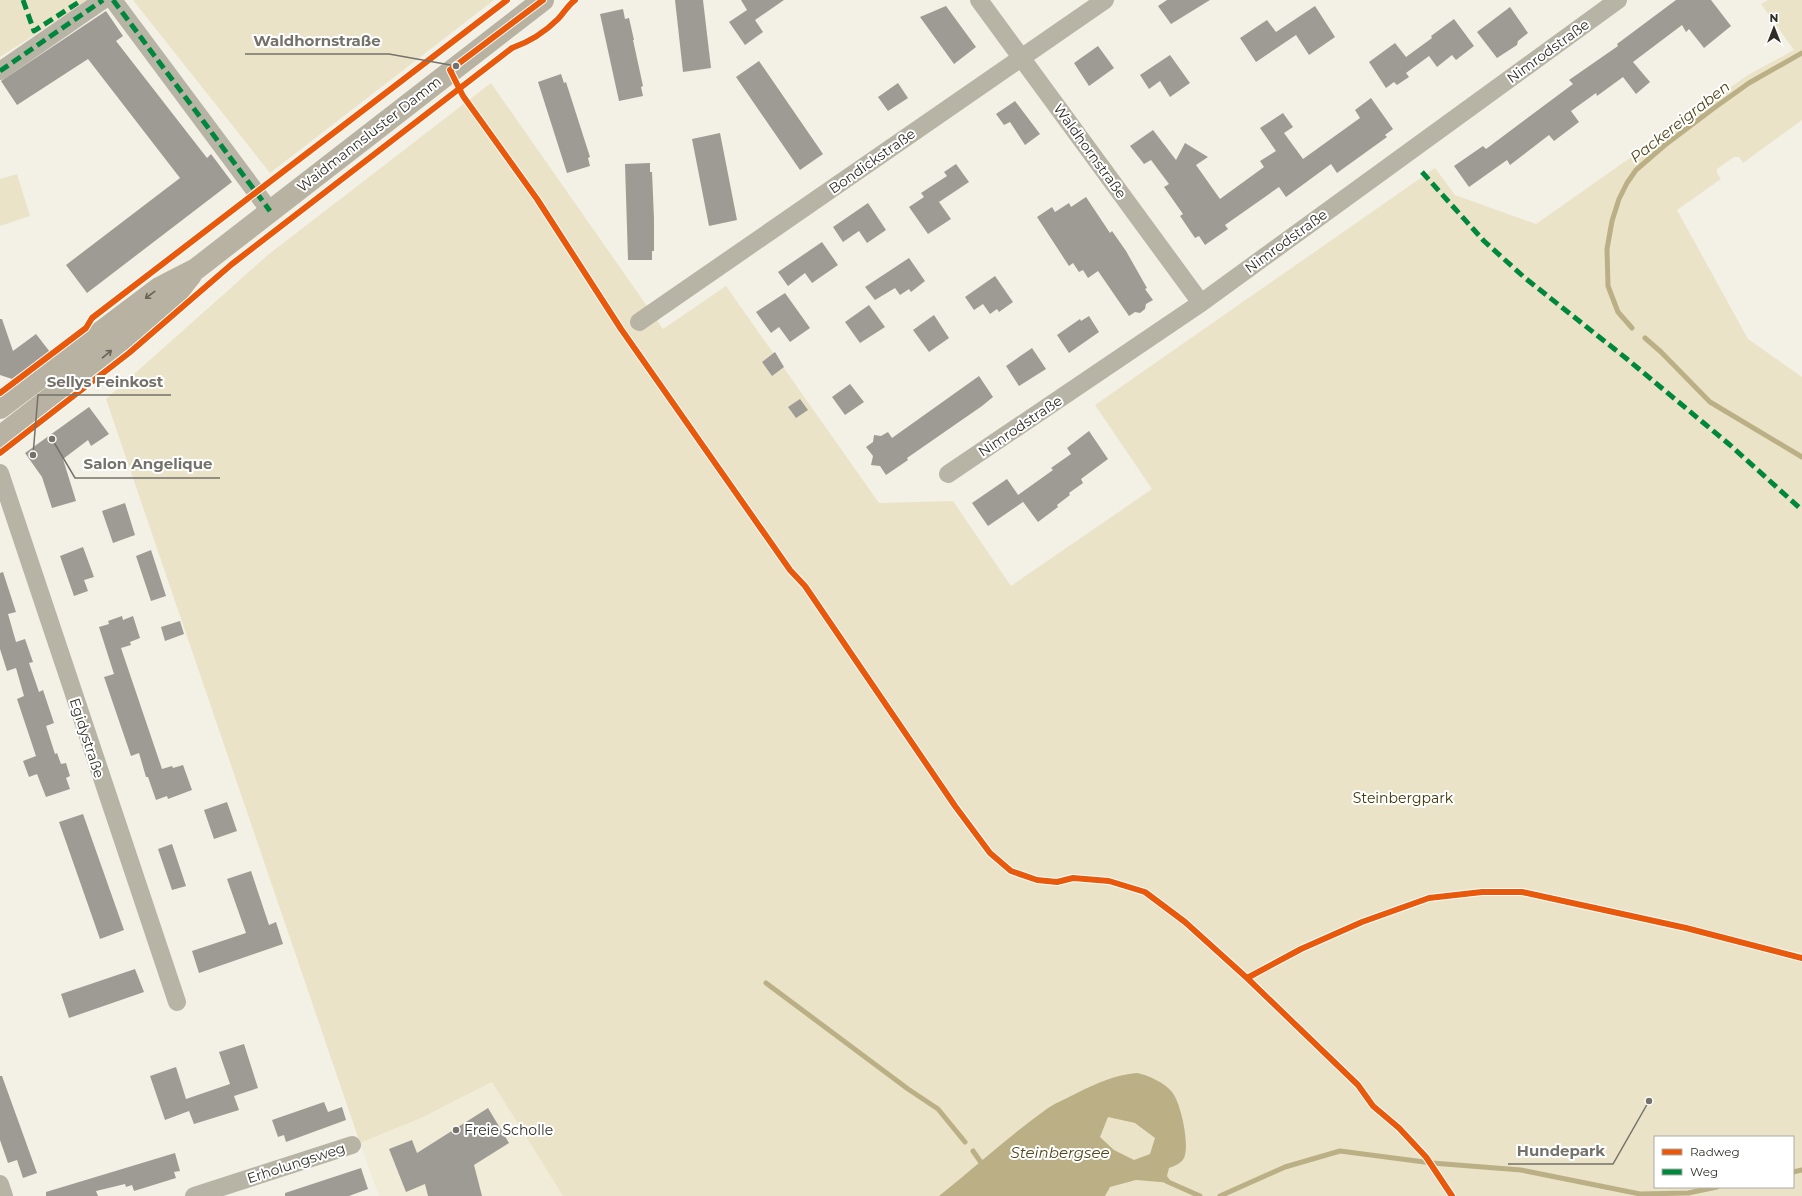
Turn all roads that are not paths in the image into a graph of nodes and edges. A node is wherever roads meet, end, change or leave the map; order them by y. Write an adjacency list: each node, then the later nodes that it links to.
1 (103, 0): 8 (street)
2 (113, 0): 9 (street)
3 (543, 0): 9 (main road, Waidmannsluster Damm)
4 (979, 0): 7 (street, Waldhornstraße)
5 (1105, 0): 7 (street, Bondickstraße)
6 (1618, 0): 11 (street, Nimrodstraße)
7 (1022, 58): 11 (street, Waldhornstraße); 12 (street, Bondickstraße)
8 (0, 71)
9 (270, 211): 10 (main road, Waidmannsluster Damm)
10 (196, 269): 13 (main road, Waidmannsluster Damm, one-way to 13); 14 (main road, Waidmannsluster Damm, one-way to 10)
11 (1201, 302): 16 (street, Nimrodstraße)
12 (639, 322)
13 (0, 408)
14 (0, 437)
15 (0, 473): 17 (street, Egidystraße)
16 (948, 474)
17 (177, 1002)
18 (352, 1145): 20 (street, Erholungsweg)
19 (0, 1184): 21 (street)
20 (235, 1190): 22 (street, Erholungsweg)
21 (4, 1196)
22 (194, 1196)

